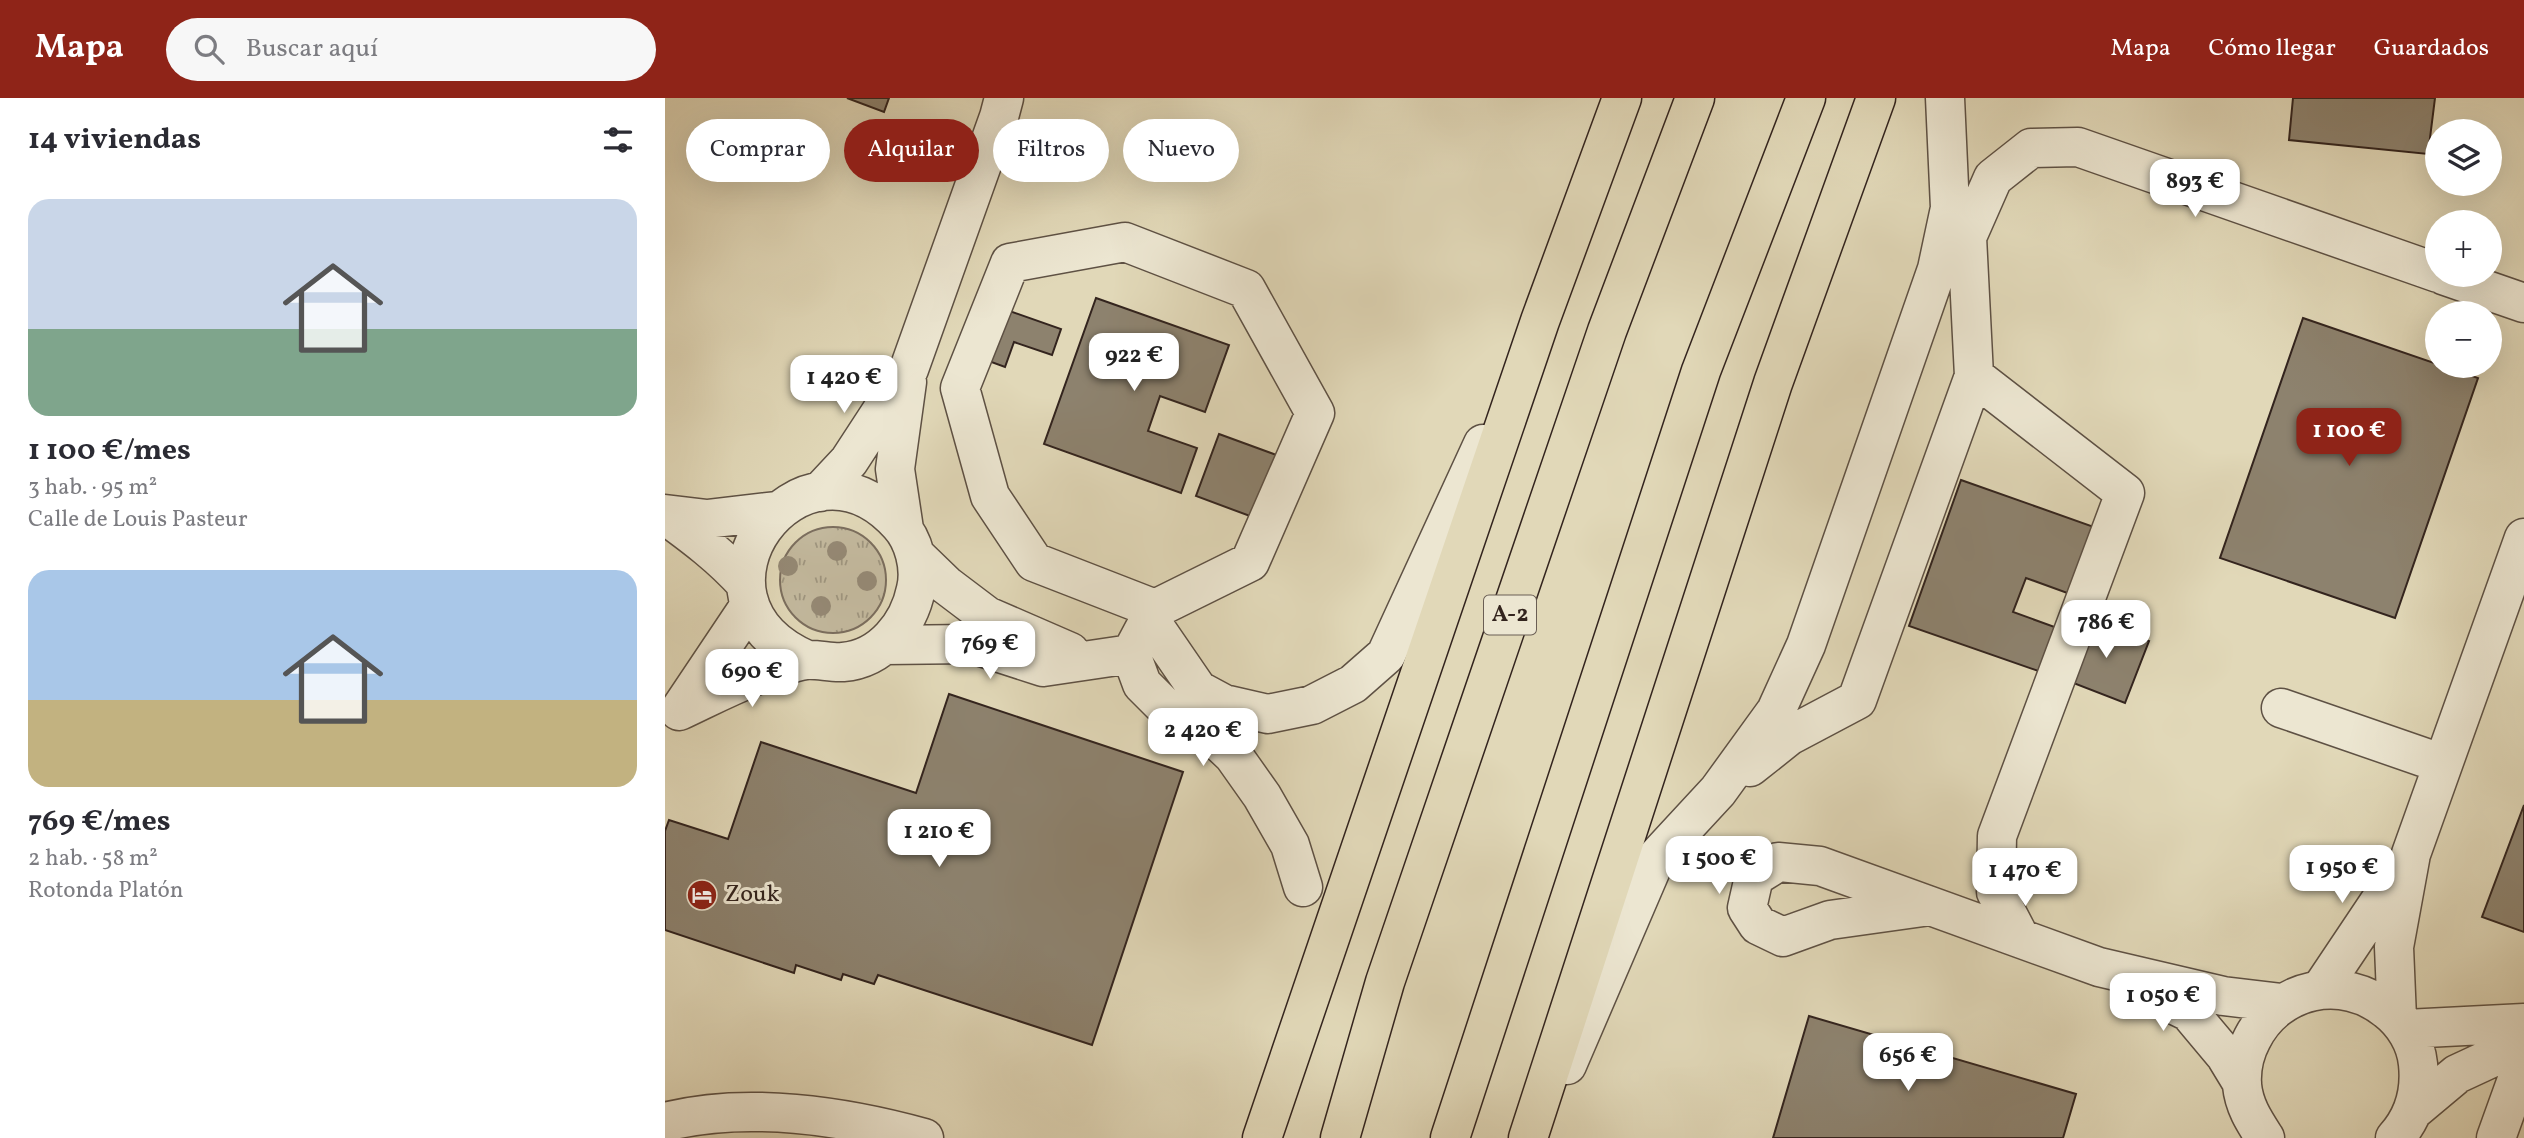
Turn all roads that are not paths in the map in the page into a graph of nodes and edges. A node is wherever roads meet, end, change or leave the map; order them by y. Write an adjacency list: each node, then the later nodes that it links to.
1 (1622, 98): 11 (highway)
2 (1695, 98): 46 (highway, A-2)
3 (1806, 98): 47 (highway)
4 (1876, 98): 48 (highway)
5 (1945, 98): 7 (street)
6 (1005, 104): 12 (street)
7 (1959, 222): 8 (street); 13 (street); 29 (street)
8 (2425, 268)
9 (2478, 287): 10 (street)
10 (2524, 303)
11 (1539, 321): 21 (street); 34 (highway)
12 (909, 369): 14 (street); 18 (street)
13 (1974, 376): 29 (street); 33 (street)
14 (820, 492): 15 (street); 18 (street)
15 (776, 511): 16 (street); 19 (street)
16 (665, 515): 19 (street)
17 (2524, 538): 20 (street)
18 (910, 543): 22 (street); 25 (street)
19 (748, 595): 24 (street); 27 (street)
20 (2513, 604): 28 (street)
21 (1153, 614): 21 (street); 23 (street)
22 (884, 645): 24 (street); 25 (street)
23 (1131, 654): 25 (street); 31 (street)
24 (807, 660): 27 (street)
25 (1088, 660)
26 (2281, 708): 28 (street)
27 (672, 718)
28 (2443, 764): 30 (street)
29 (1718, 791): 49 (street)
30 (2411, 854): 36 (street); 38 (street)
31 (1303, 887)
32 (1930, 906): 33 (street)
33 (2019, 938): 35 (street)
34 (1324, 956): 44 (highway); 45 (highway)
35 (2099, 967): 37 (street); 40 (street)
36 (2321, 989): 37 (street); 38 (street)
37 (2281, 1003): 40 (street)
38 (2401, 1023): 39 (street); 42 (street)
39 (2520, 1039): 42 (street); 51 (street)
40 (2242, 1083): 50 (street)
41 (665, 1122): 43 (street)
42 (2401, 1131)
43 (924, 1138)
44 (1262, 1138)
45 (1272, 1138)
46 (1340, 1138)
47 (1450, 1138)
48 (1528, 1138)
49 (1535, 1138)
50 (2265, 1138)
51 (2496, 1138)

